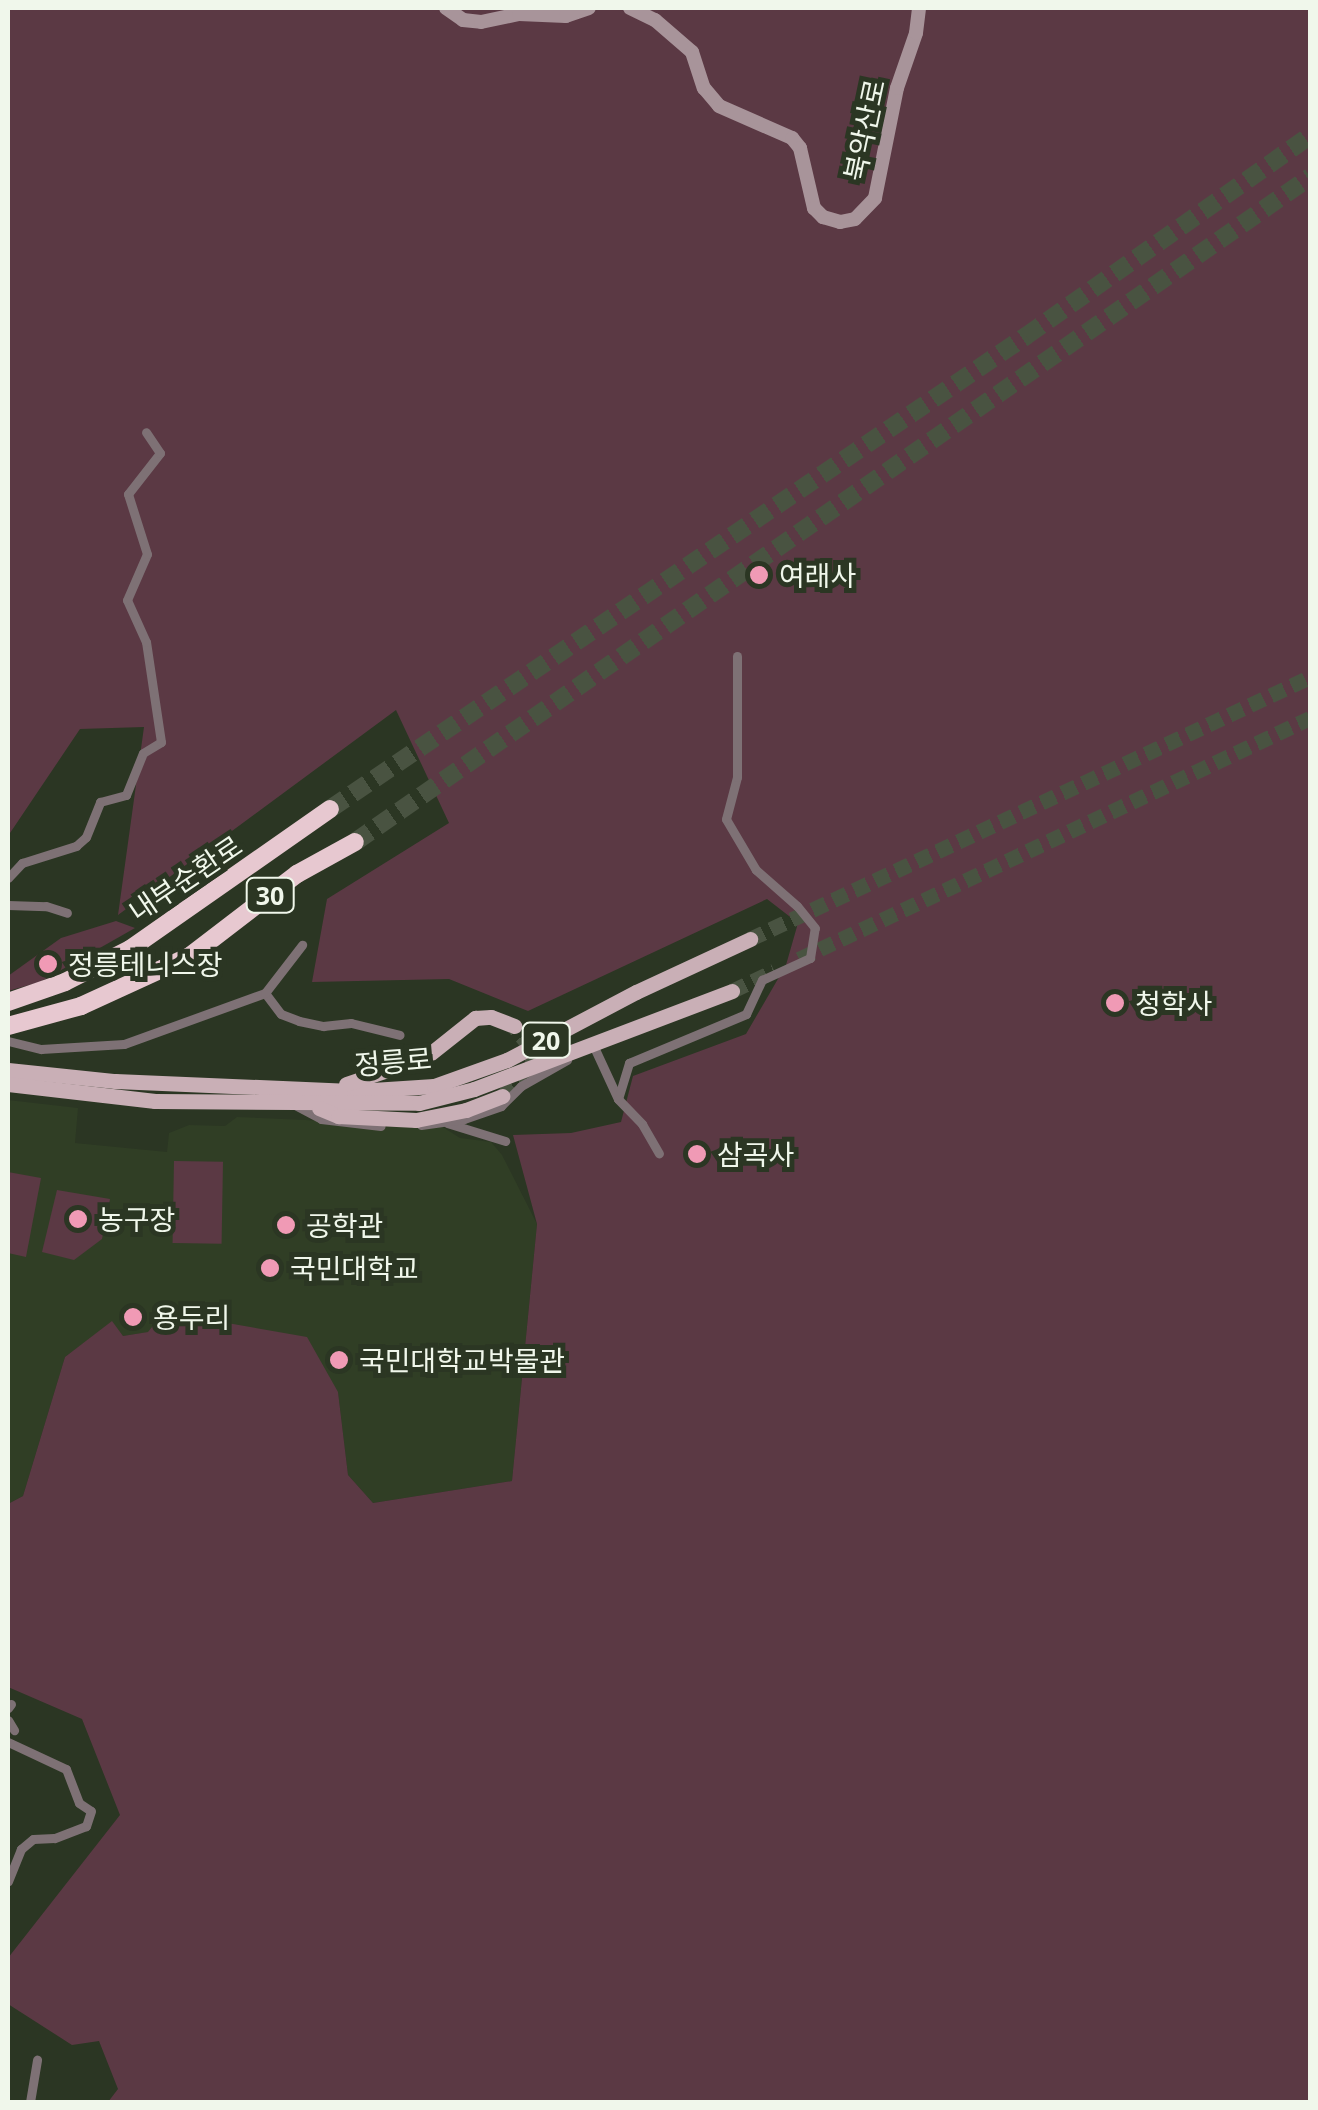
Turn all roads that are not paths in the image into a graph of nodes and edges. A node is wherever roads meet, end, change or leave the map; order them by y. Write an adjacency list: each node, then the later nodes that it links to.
1 (446, 8): 2 (street)
2 (589, 8)
3 (630, 8): 4 (street, 북악산로)
4 (920, 8)
5 (146, 432): 9 (street)
6 (737, 656): 28 (street)
7 (330, 809): 16 (highway, 내부순환로 / 30)
8 (355, 842): 18 (highway, 30)
9 (8, 878)
10 (8, 904): 11 (street)
11 (67, 913)
12 (750, 939): 26 (main road, 정릉로 / 20)
13 (302, 945): 15 (street)
14 (732, 991): 17 (main road, 정릉로 / 20)
15 (265, 993): 20 (street); 21 (street)
16 (8, 1002)
17 (672, 1013): 22 (street, 정릉로); 31 (main road, 정릉로 / 20)
18 (8, 1026)
19 (514, 1026): 26 (main road)
20 (400, 1036)
21 (8, 1040)
22 (594, 1047): 28 (street); 32 (street, 정릉로)
23 (8, 1070): 25 (main road, 정릉로 / 20)
24 (8, 1084): 29 (main road, 정릉로 / 20)
25 (268, 1086): 26 (main road, 정릉로 / 20); 29 (main road)
26 (328, 1090)
27 (502, 1096): 31 (main road)
28 (618, 1099): 34 (street)
29 (183, 1102): 30 (main road, 정릉로 / 20)
30 (293, 1104): 31 (main road, 정릉로 / 20); 32 (street, 정릉로)
31 (311, 1104)
32 (447, 1123): 33 (street, 정릉로)
33 (505, 1141)
34 (659, 1154)
35 (8, 1720): 36 (street)
36 (14, 1730)
37 (8, 1742): 38 (street)
38 (8, 1882)
39 (37, 2060): 40 (street)
40 (30, 2102)

